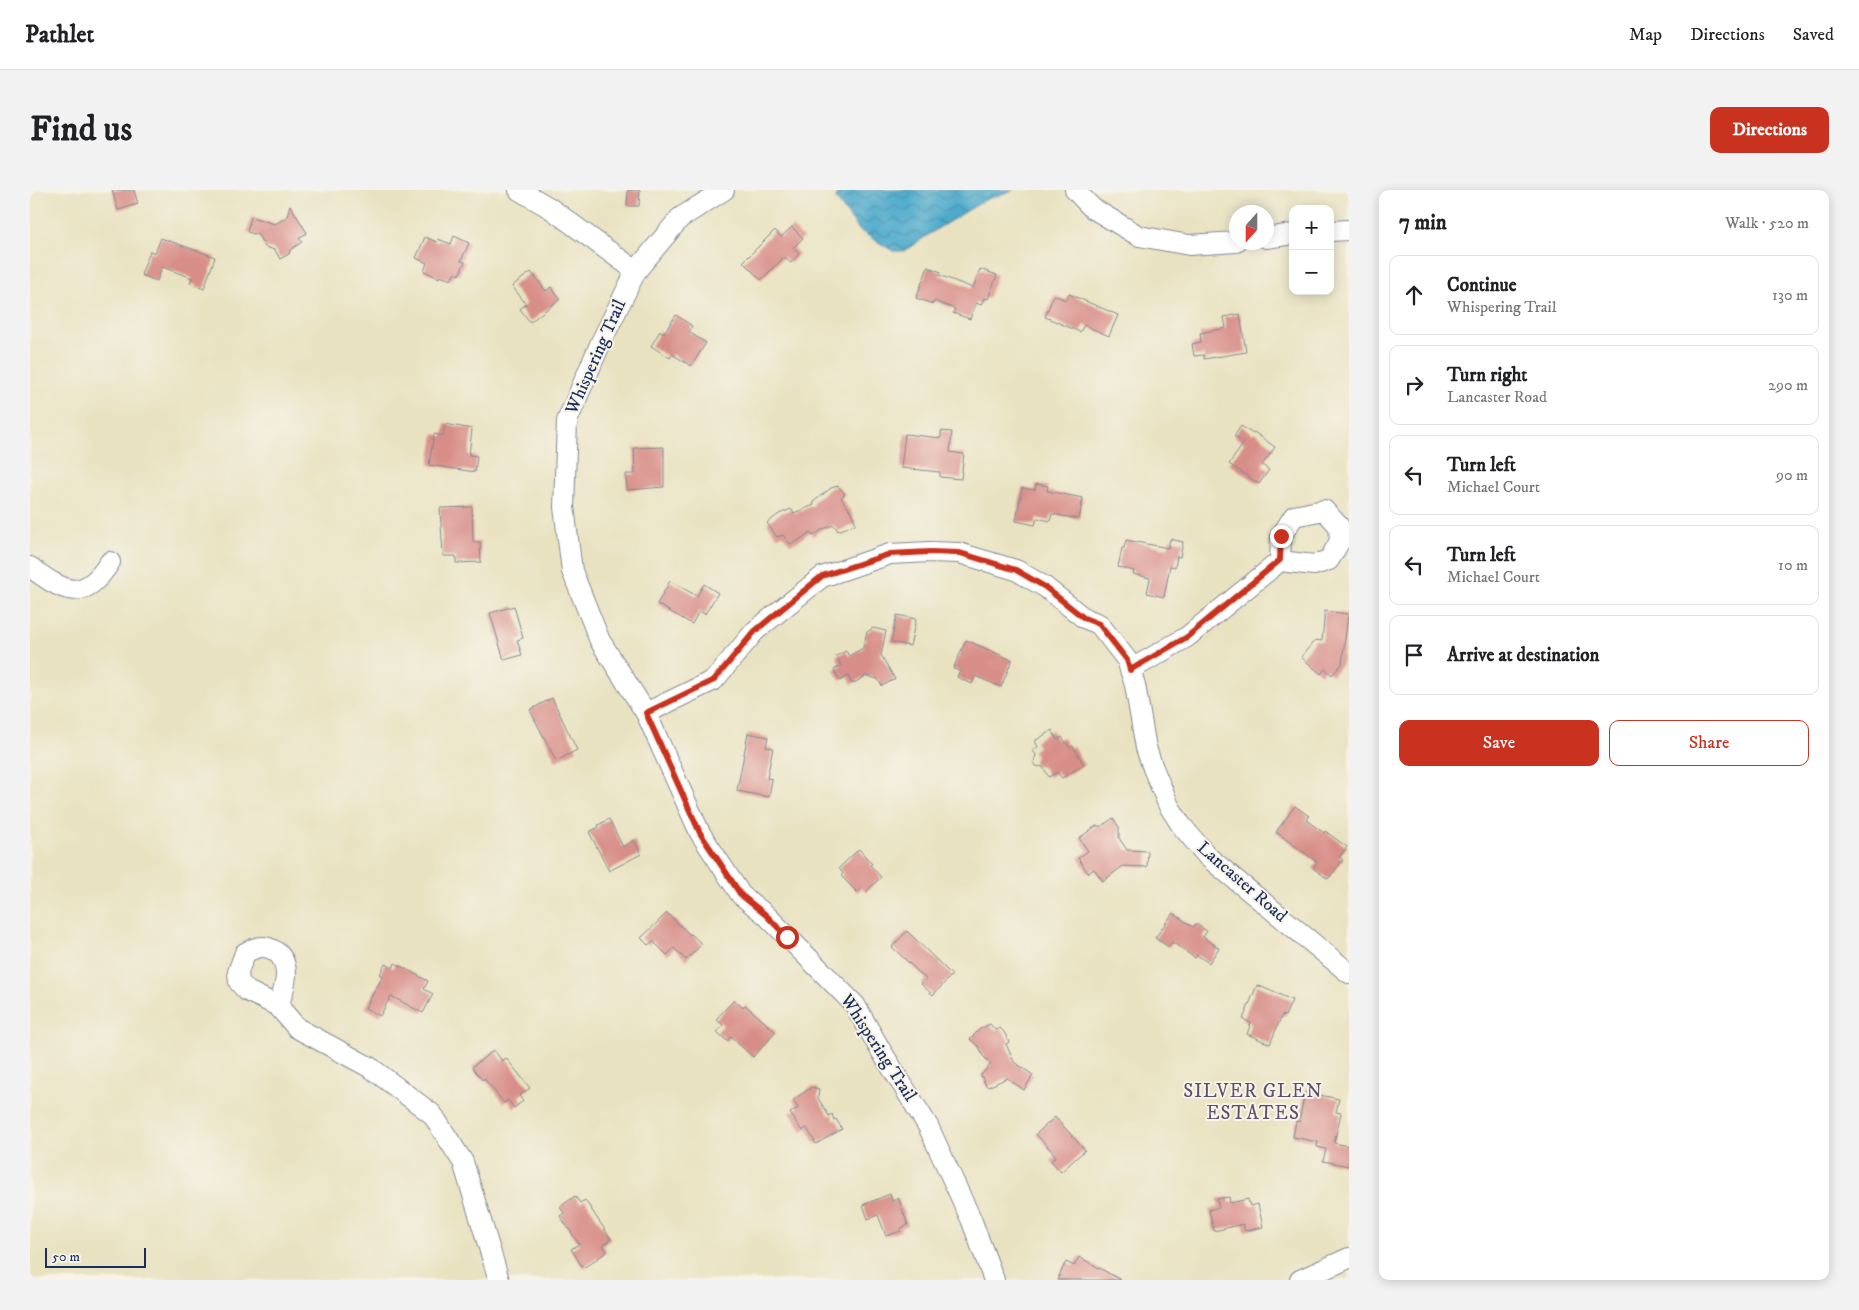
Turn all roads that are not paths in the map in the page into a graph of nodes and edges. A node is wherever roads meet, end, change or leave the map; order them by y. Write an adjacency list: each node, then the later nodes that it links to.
1 (519, 190): 9 (street)
2 (724, 190): 9 (street, Whispering Trail)
3 (1075, 190): 8 (street)
4 (1349, 230): 5 (street)
5 (1334, 231)
6 (1289, 235): 7 (street)
7 (1274, 237)
8 (1229, 242)
9 (636, 271): 14 (street, Whispering Trail)
10 (1280, 560): 13 (street)
11 (110, 562): 12 (street)
12 (30, 567)
13 (1130, 670): 14 (street, Lancaster Road); 15 (street, Lancaster Road)
14 (646, 713): 19 (street, Whispering Trail)
15 (1349, 972)
16 (278, 1006): 18 (street)
17 (1349, 1258): 20 (street)
18 (499, 1280)
19 (994, 1280)
20 (1300, 1280)

